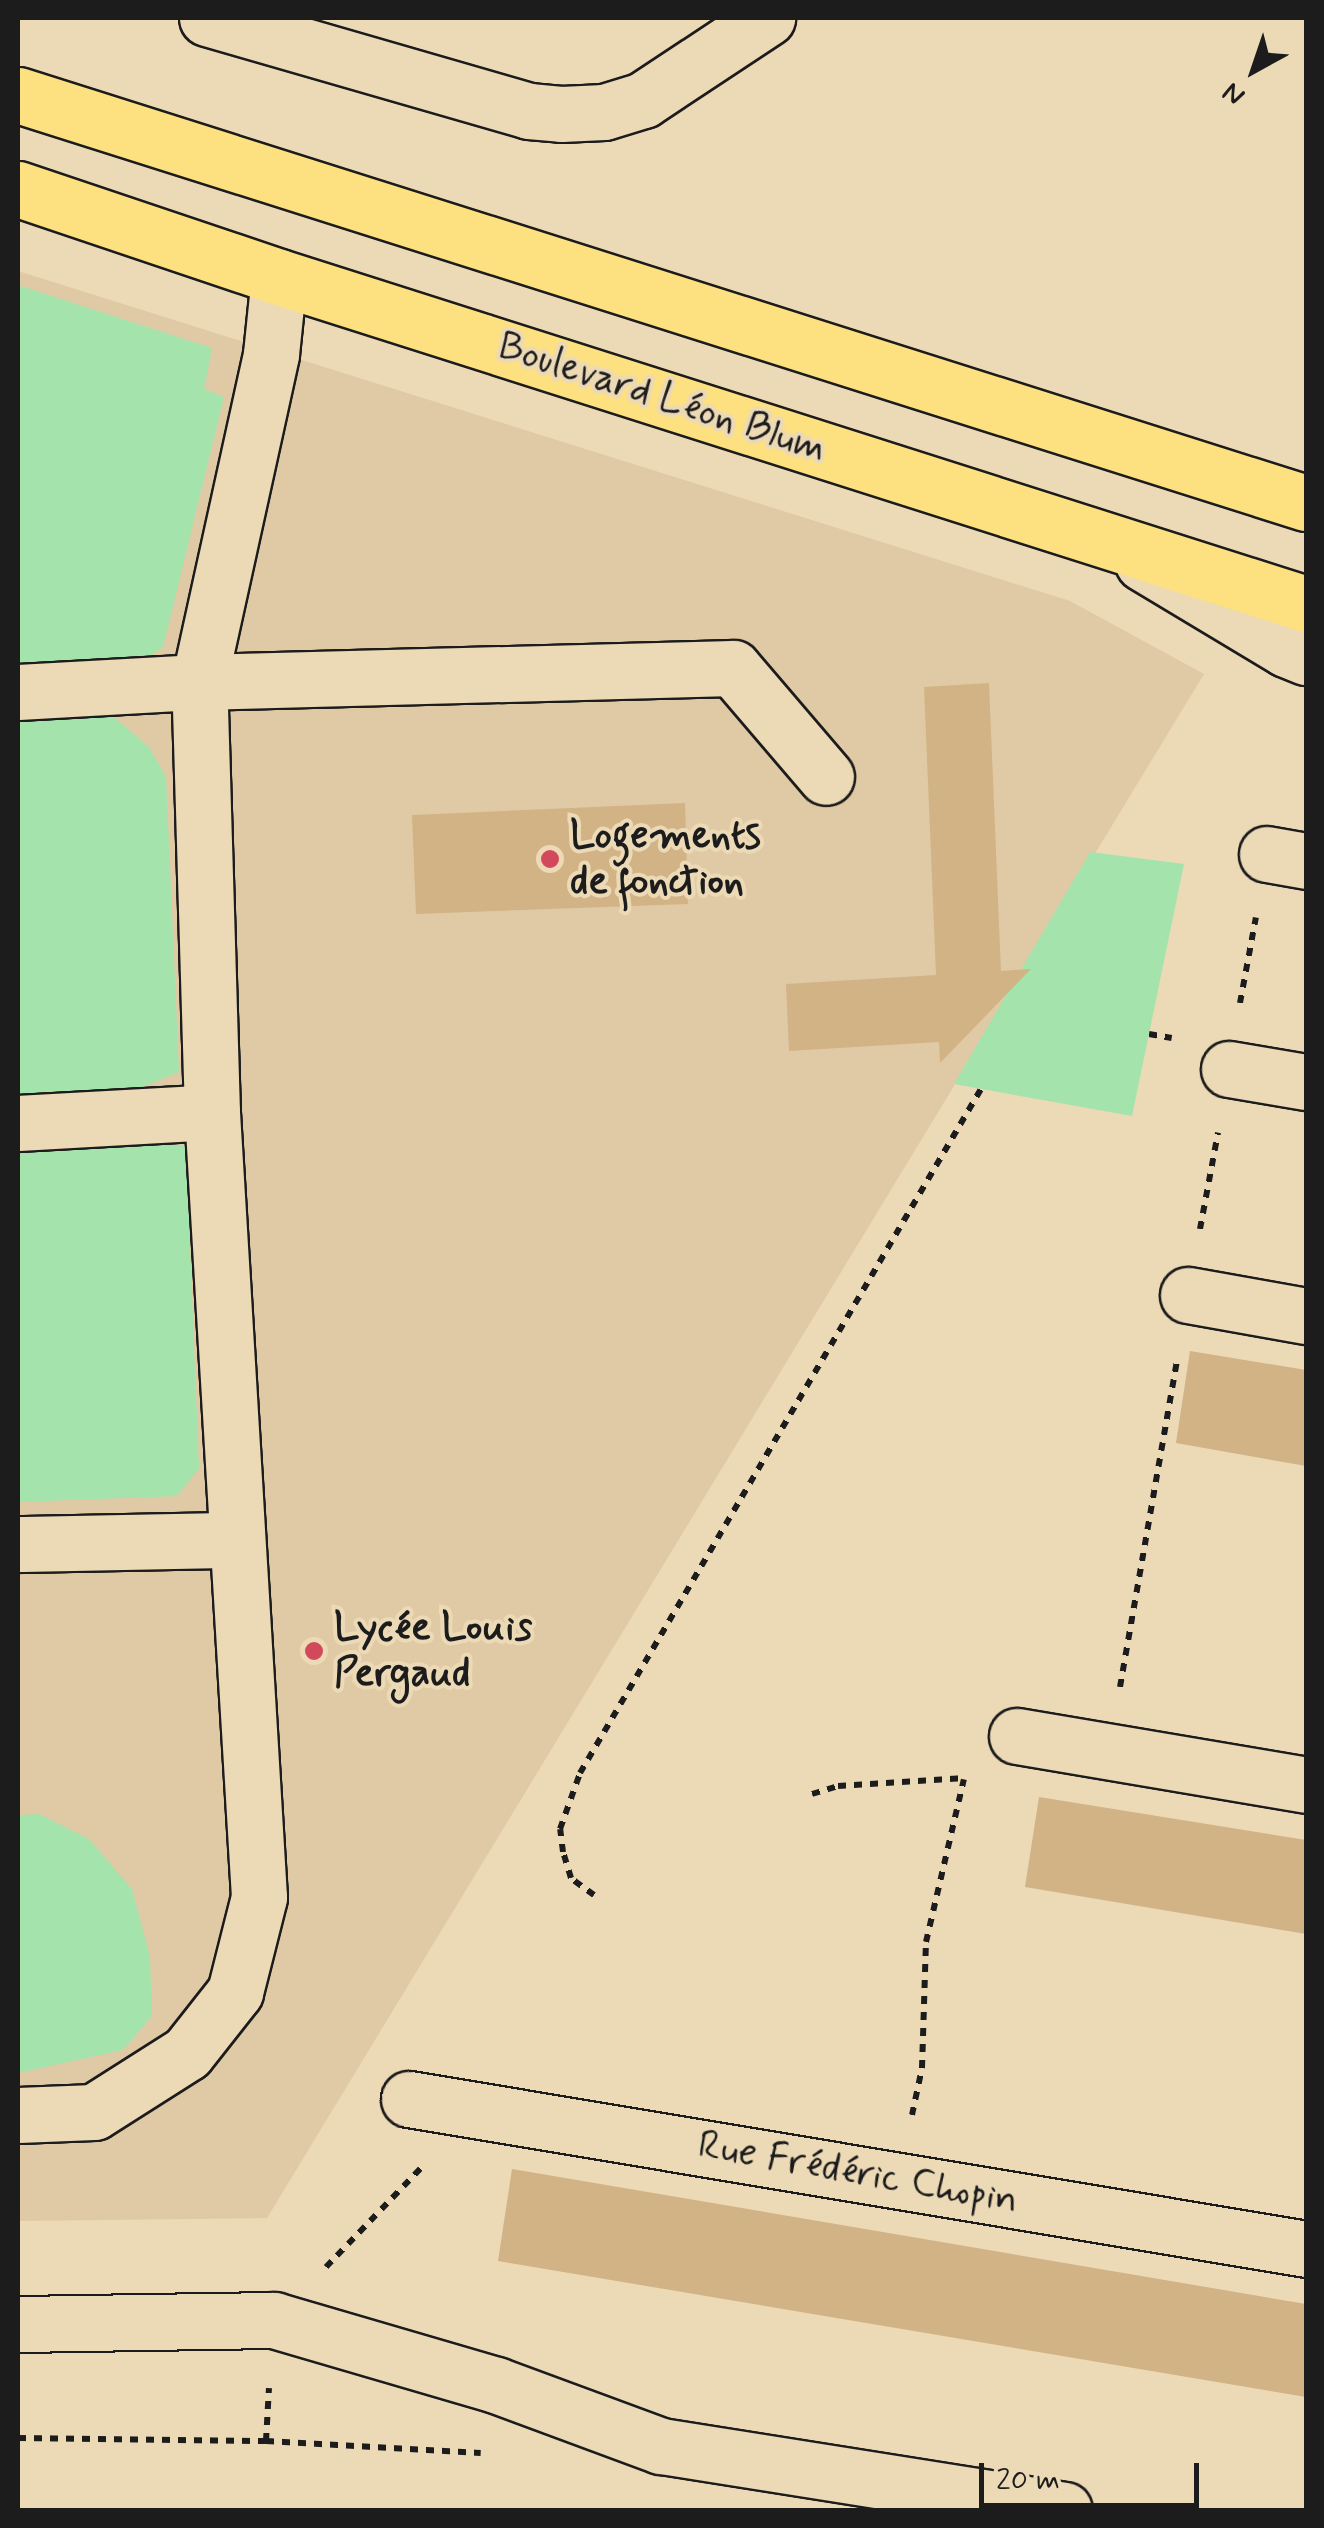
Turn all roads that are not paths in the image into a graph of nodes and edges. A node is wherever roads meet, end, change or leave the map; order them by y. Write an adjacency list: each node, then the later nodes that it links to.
1 (207, 18): 2 (lane)
2 (768, 18)
3 (18, 94): 6 (main road)
4 (18, 189): 5 (main road, Boulevard Léon Blum)
5 (279, 278): 7 (main road, Boulevard Léon Blum); 10 (lane)
6 (1306, 503)
7 (1098, 536): 8 (main road, Boulevard Léon Blum); 9 (lane)
8 (1306, 604)
9 (1306, 657)
10 (199, 682): 11 (lane); 12 (lane); 15 (lane)
11 (18, 692)
12 (826, 777)
13 (1229, 1069): 14 (lane)
14 (1306, 1082)
15 (212, 1112): 16 (lane); 19 (lane)
16 (18, 1123)
17 (1188, 1294): 18 (lane)
18 (1306, 1316)
19 (235, 1540): 20 (lane); 24 (lane)
20 (18, 1544)
21 (1018, 1736): 22 (lane)
22 (1306, 1785)
23 (409, 2099): 25 (lane, Rue Frédéric Chopin)
24 (18, 2114)
25 (1306, 2249)
26 (18, 2324): 27 (lane)
27 (1064, 2510)

